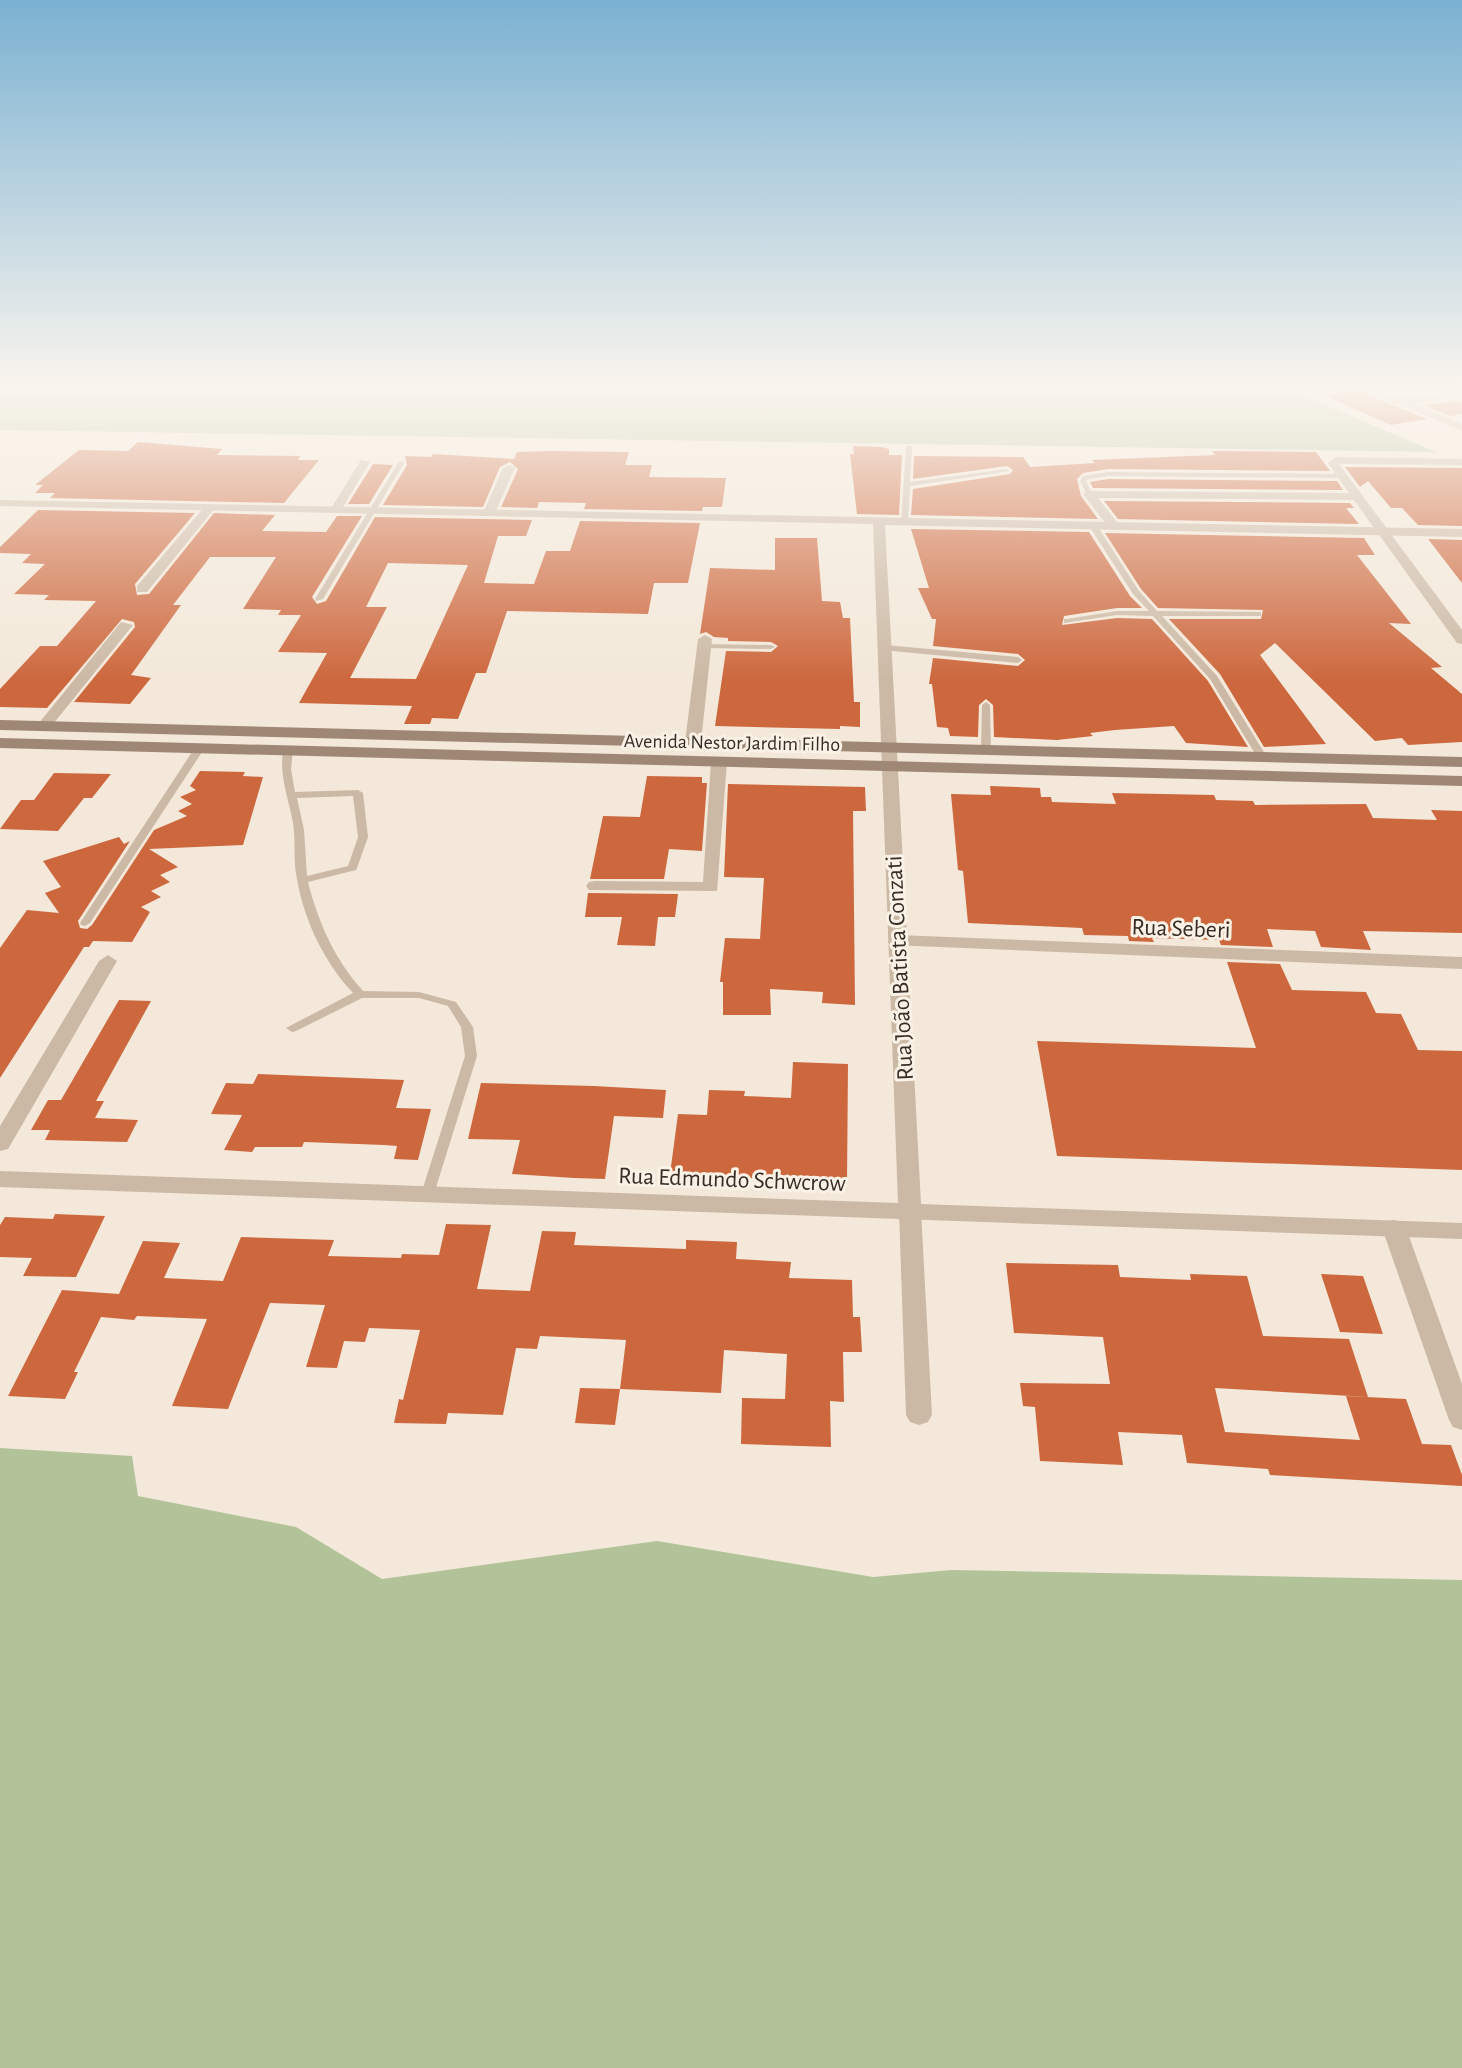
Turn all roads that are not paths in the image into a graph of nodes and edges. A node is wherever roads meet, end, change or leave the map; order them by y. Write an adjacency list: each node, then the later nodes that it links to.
1 (350, 488): 11 (street)
2 (386, 488): 12 (lane)
3 (500, 488): 13 (street)
4 (908, 488): 15 (lane)
5 (1086, 488): 7 (lane)
6 (1352, 488): 8 (street)
7 (1089, 494): 8 (street); 17 (street)
8 (1358, 497): 18 (street)
9 (0, 503): 10 (street)
10 (209, 508): 11 (street); 20 (street)
11 (336, 510): 12 (street)
12 (371, 511): 13 (street); 21 (lane)
13 (489, 513): 14 (street)
14 (879, 521): 15 (street); 29 (street, Rua João Batista Conzati)
15 (904, 522): 16 (street)
16 (1093, 526): 17 (street); 22 (lane)
17 (1114, 526): 18 (street)
18 (1382, 532): 19 (street); 26 (street)
19 (1462, 533)
20 (142, 589)
21 (319, 599)
22 (1155, 614): 23 (lane); 24 (lane); 43 (lane)
23 (1258, 614)
24 (1067, 621)
25 (126, 625): 33 (street)
26 (1461, 639)
27 (705, 642): 28 (lane); 36 (street)
28 (771, 647)
29 (885, 648): 30 (lane); 39 (street, Rua João Batista Conzati)
30 (1018, 660)
31 (986, 705): 41 (lane)
32 (0, 725): 33 (main road, Avenida Nestor Jardim Filho)
33 (44, 726): 34 (main road, Avenida Nestor Jardim Filho)
34 (159, 729): 35 (main road, Avenida Nestor Jardim Filho); 38 (main road)
35 (567, 739): 36 (main road, Avenida Nestor Jardim Filho); 44 (main road)
36 (693, 742): 39 (main road, Avenida Nestor Jardim Filho)
37 (0, 743): 38 (main road, Avenida Nestor Jardim Filho)
38 (145, 747): 40 (main road, Avenida Nestor Jardim Filho)
39 (889, 747): 41 (main road, Avenida Nestor Jardim Filho); 47 (street, Rua João Batista Conzati)
40 (199, 749): 42 (main road, Avenida Nestor Jardim Filho); 52 (lane)
41 (986, 750): 43 (main road, Avenida Nestor Jardim Filho)
42 (288, 751): 44 (main road, Avenida Nestor Jardim Filho); 49 (lane)
43 (1262, 757): 46 (main road, Avenida Nestor Jardim Filho)
44 (563, 758): 45 (main road, Avenida Nestor Jardim Filho)
45 (719, 762): 47 (main road, Avenida Nestor Jardim Filho); 51 (street)
46 (1462, 762)
47 (890, 766): 48 (main road, Avenida Nestor Jardim Filho); 53 (street, Rua João Batista Conzati)
48 (1462, 781)
49 (292, 795): 50 (lane); 50 (lane)
50 (303, 880): 56 (lane)
51 (595, 886)
52 (85, 923)
53 (897, 941): 55 (street, Rua Seberi); 61 (street, Rua João Batista Conzati)
54 (108, 961): 58 (street)
55 (1462, 963)
56 (360, 994): 57 (lane); 60 (lane)
57 (292, 1028)
58 (0, 1144)
59 (0, 1179): 60 (street, Rua Edmundo Schwcrow)
60 (428, 1194): 61 (street, Rua Edmundo Schwcrow)
61 (910, 1211): 62 (street, Rua Edmundo Schwcrow); 64 (street, Rua João Batista Conzati)
62 (1394, 1228): 63 (street, Rua Edmundo Schwcrow); 65 (street)
63 (1462, 1231)
64 (919, 1415)
65 (1462, 1420)

